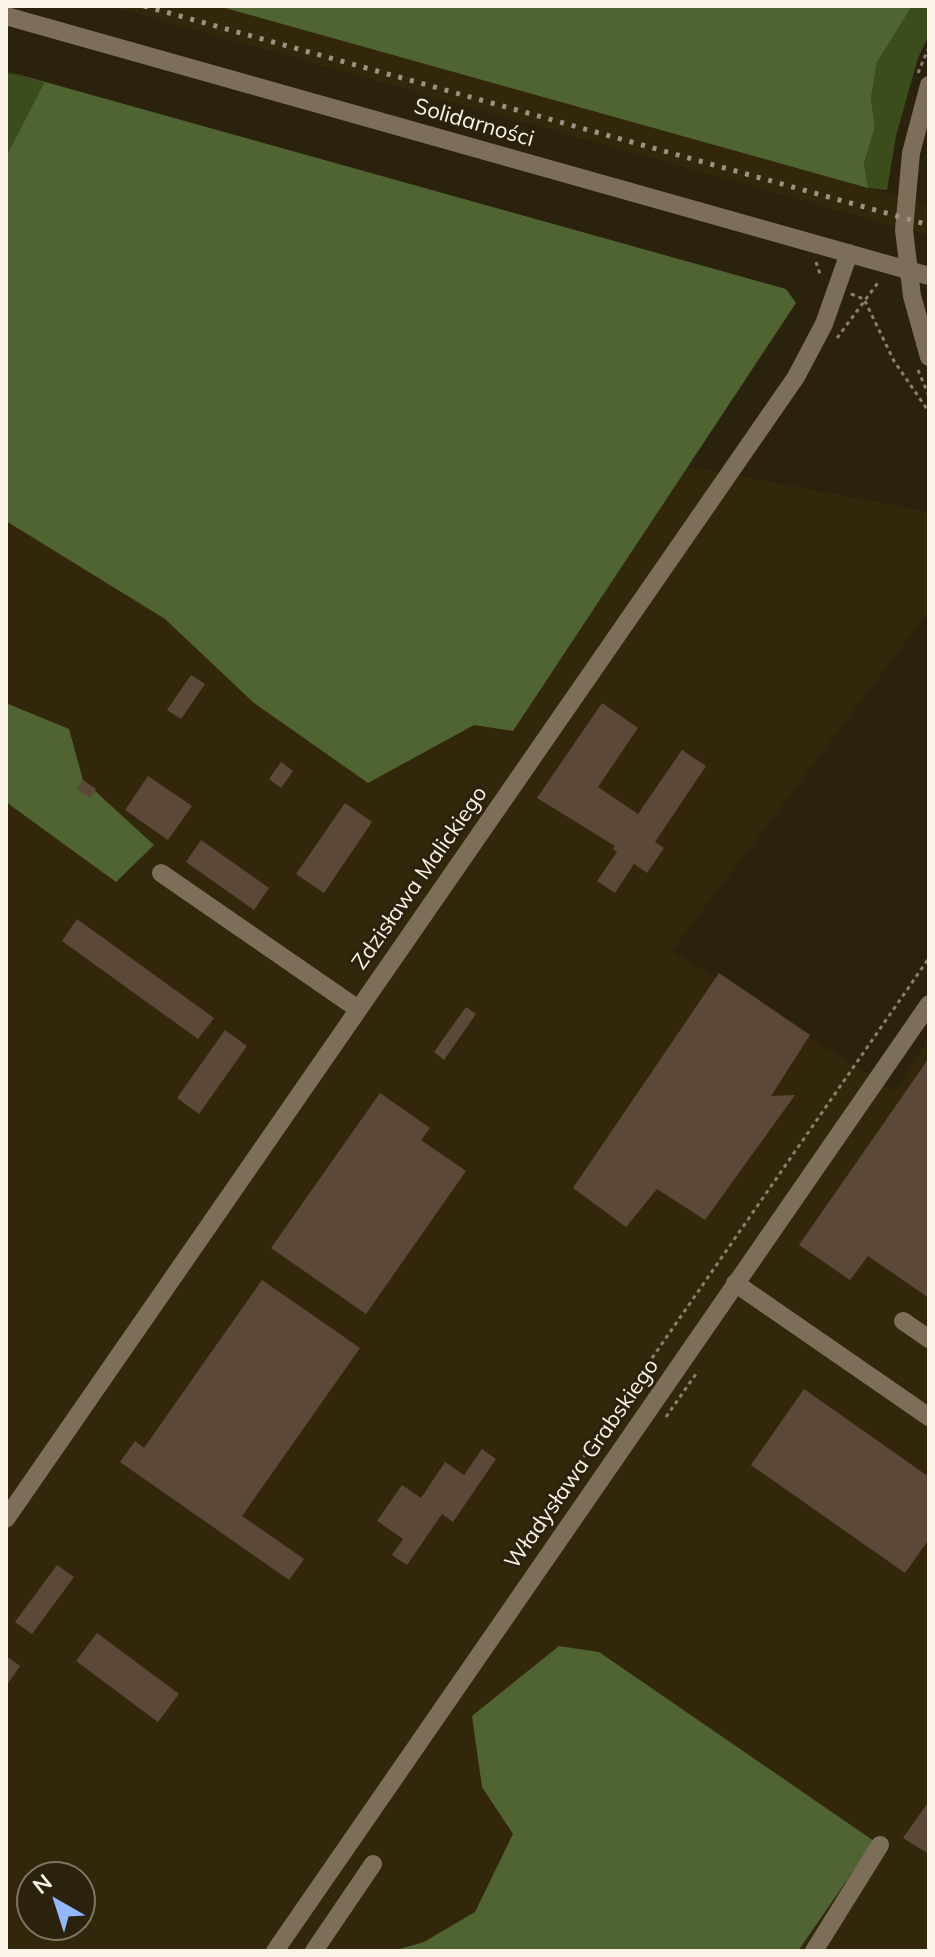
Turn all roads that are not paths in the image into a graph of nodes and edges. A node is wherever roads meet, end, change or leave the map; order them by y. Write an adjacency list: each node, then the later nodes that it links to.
1 (6, 16): 3 (street, Solidarności)
2 (929, 85): 5 (street)
3 (849, 253): 4 (street, Solidarności); 8 (street, Zdzisława Malickiego)
4 (929, 276)
5 (929, 357)
6 (161, 873): 8 (street)
7 (929, 1004): 9 (street, Władysława Grabskiego)
8 (358, 1009): 13 (street, Zdzisława Malickiego)
9 (735, 1283): 12 (street); 16 (street, Władysława Grabskiego)
10 (903, 1321): 11 (street)
11 (929, 1339)
12 (929, 1417)
13 (6, 1519)
14 (880, 1845): 18 (street)
15 (373, 1864): 17 (street)
16 (275, 1951)
17 (314, 1951)
18 (814, 1951)

